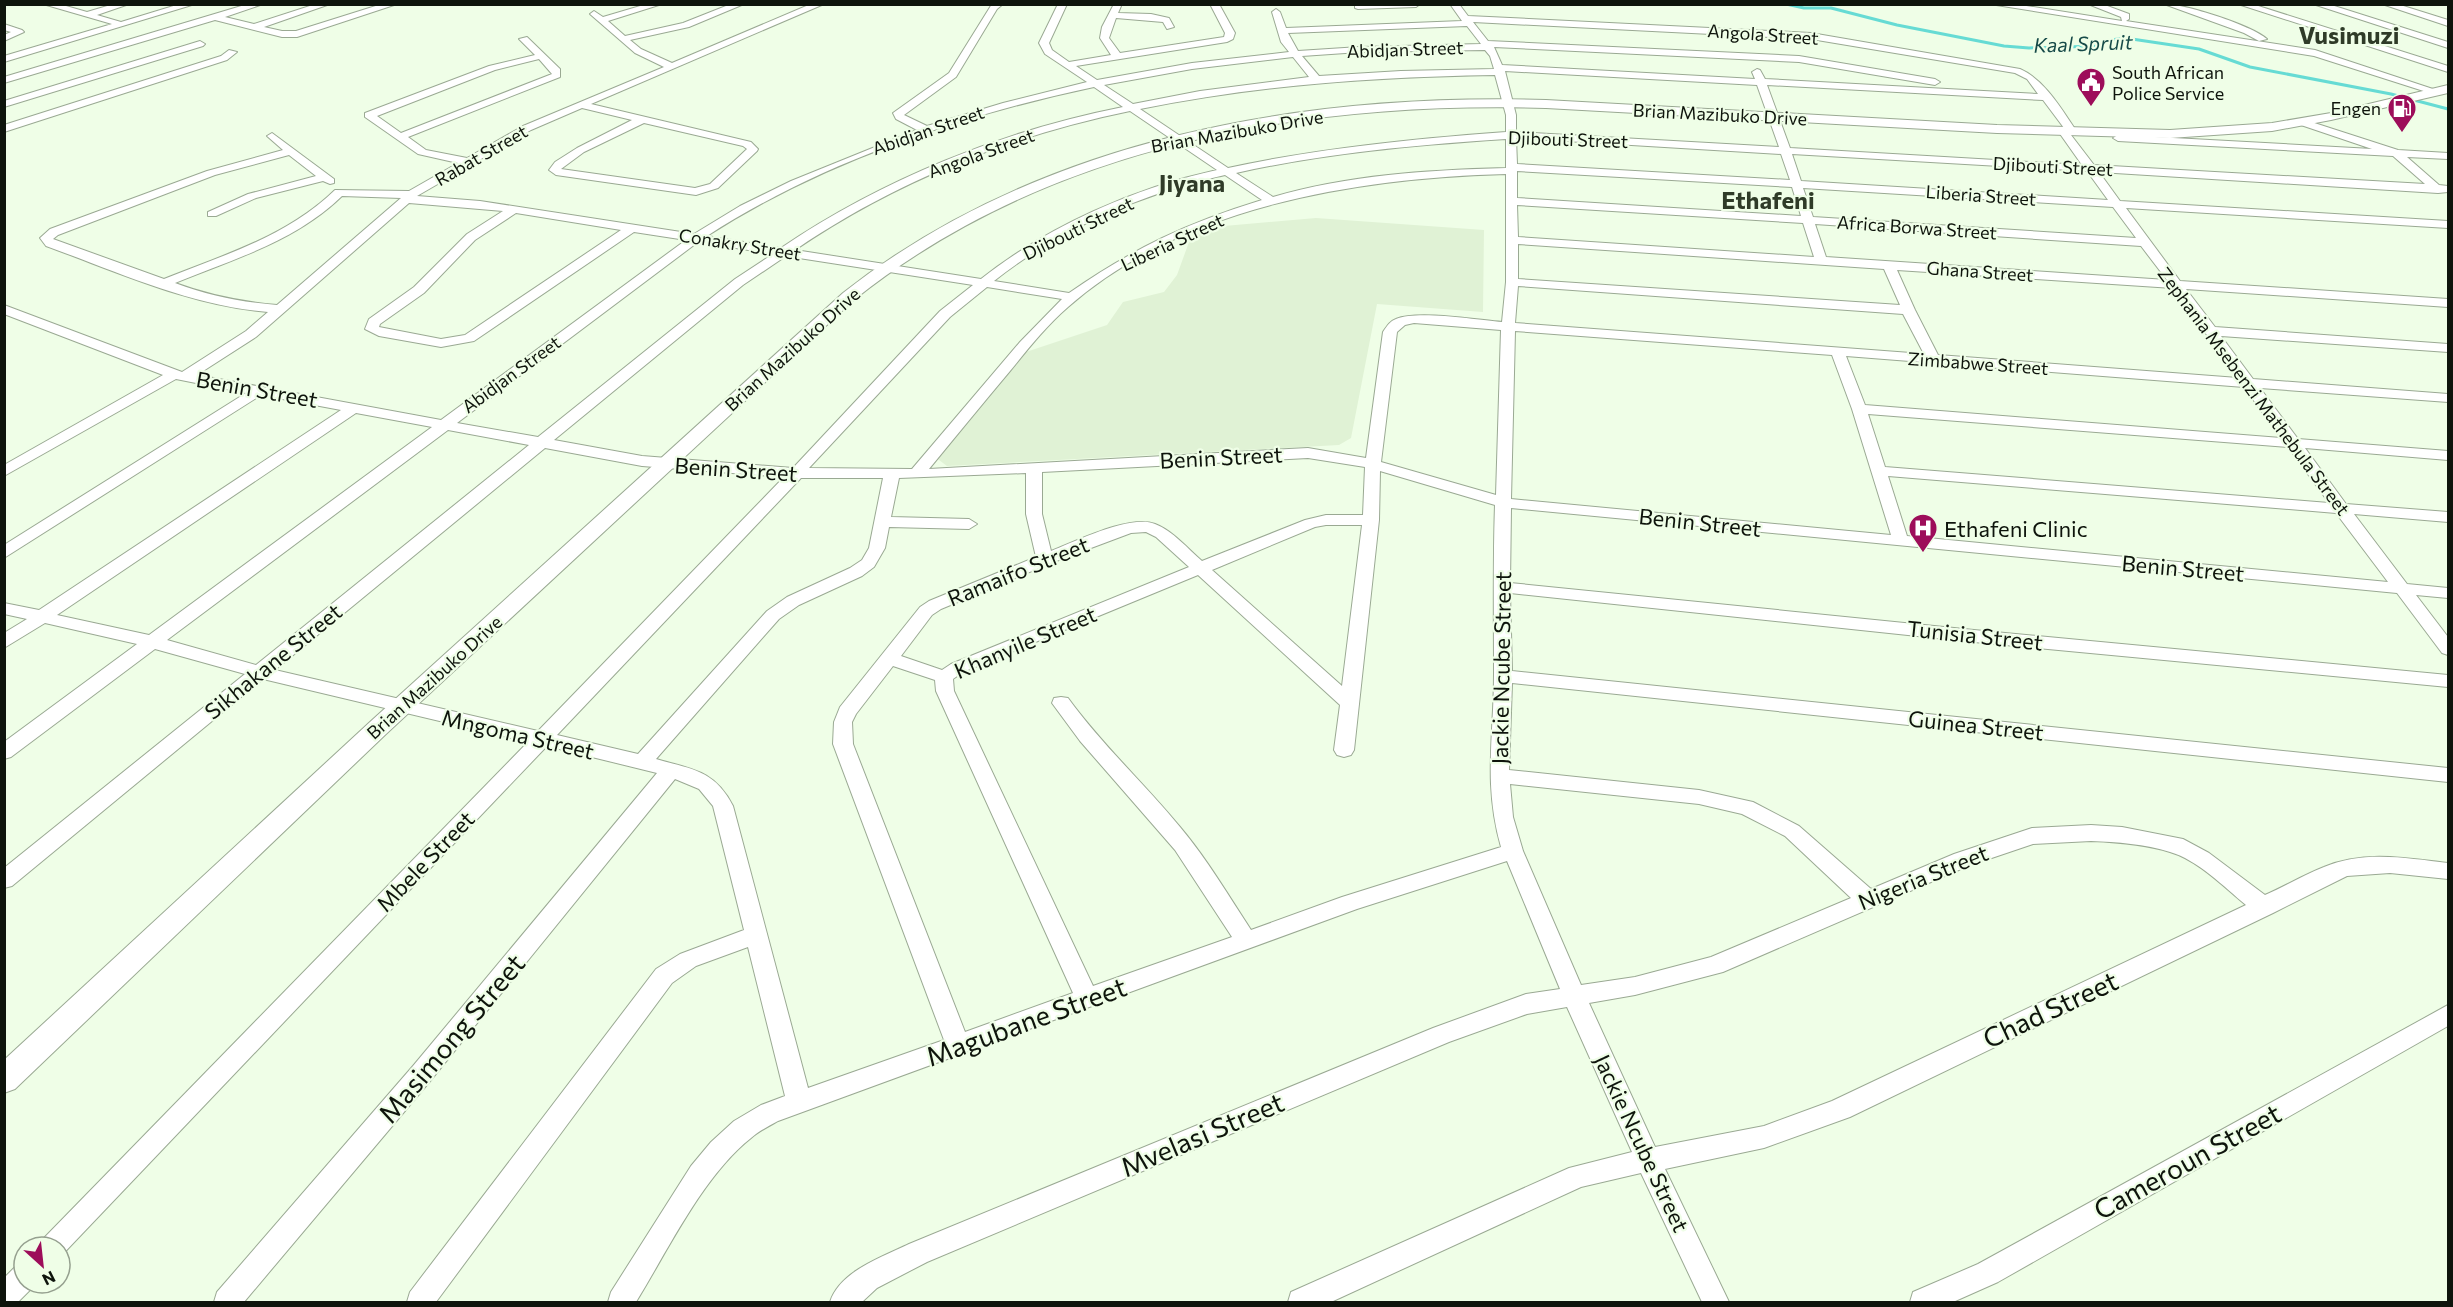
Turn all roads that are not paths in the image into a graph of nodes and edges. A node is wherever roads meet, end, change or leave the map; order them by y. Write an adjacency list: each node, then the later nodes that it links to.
1 (125, 4): 25 (street)
2 (191, 4): 31 (street)
3 (259, 4): 27 (street)
4 (326, 4): 33 (street)
5 (393, 4): 33 (street)
6 (658, 4): 40 (street)
7 (740, 4): 40 (street)
8 (820, 4): 51 (street, Rabat Street)
9 (999, 4): 69 (street)
10 (1064, 4): 50 (street)
11 (1118, 4): 26 (street)
12 (1214, 4): 47 (street)
13 (1416, 4): 22 (street)
14 (1454, 4): 29 (street, Jackie Ncube Street)
15 (1994, 4): 23 (street)
16 (2092, 4): 28 (street)
17 (2168, 4): 42 (street)
18 (2242, 4): 52 (street)
19 (2317, 4): 43 (street)
20 (2386, 4): 30 (street)
21 (52, 5): 25 (street)
22 (1358, 6)
23 (2017, 6): 42 (street)
24 (1276, 12): 35 (street)
25 (86, 15): 31 (street)
26 (1113, 15): 34 (street); 47 (street)
27 (216, 17): 33 (street); 37 (street)
28 (2125, 19)
29 (1468, 21): 35 (street, Angola Street); 36 (street, Angola Street); 41 (street, Jackie Ncube Street)
30 (2448, 23)
31 (122, 25): 37 (street); 49 (street)
32 (4, 27): 38 (street)
33 (255, 27)
34 (1170, 27)
35 (1282, 31): 45 (street)
36 (1741, 32): 48 (street); 60 (street, Angola Street)
37 (158, 34): 44 (street); 54 (street)
38 (4, 38)
39 (524, 39): 46 (street)
40 (622, 39): 51 (street)
41 (1488, 45): 45 (street, Abidjan Street); 48 (street, Abidjan Street); 53 (street, Jackie Ncube Street)
42 (2264, 45): 58 (street)
43 (2448, 45)
44 (208, 46): 62 (street); 68 (street)
45 (1297, 54): 55 (street); 56 (street, Abidjan Street)
46 (541, 56): 73 (street); 73 (street)
47 (1117, 56): 50 (street)
48 (1751, 56): 57 (street); 59 (street, Abidjan Street)
49 (4, 58)
50 (1065, 65): 56 (street)
51 (672, 67): 63 (street, Rabat Street)
52 (2448, 69)
53 (1501, 70): 55 (street, Angola Street); 57 (street, Angola Street); 61 (street, Jackie Ncube Street)
54 (4, 80)
55 (1316, 80): 64 (street, Angola Street)
56 (1093, 82): 64 (street); 69 (street, Abidjan Street)
57 (1761, 82): 59 (street, Angola Street); 65 (street)
58 (2443, 91): 67 (street, Brian Mazibuko Drive)
59 (1956, 93): 60 (street, Angola Street)
60 (2046, 97): 70 (street, Angola Street)
61 (1509, 103): 65 (street, Brian Mazibuko Drive); 71 (street, Jackie Ncube Street); 75 (street, Brian Mazibuko Drive)
62 (4, 104)
63 (581, 105): 66 (street); 80 (street, Rabat Street)
64 (1128, 108): 75 (street); 101 (street, Angola Street)
65 (1774, 117): 70 (street, Brian Mazibuko Drive); 76 (street)
66 (643, 120): 66 (street)
67 (2302, 122): 70 (street, Brian Mazibuko Drive); 78 (street)
68 (4, 129)
69 (926, 130): 98 (street, Abidjan Street)
70 (2068, 131): 81 (street, Zephania Msebenzi Mathebula Street)
71 (1512, 135): 76 (street, Djibouti Street); 82 (street, Jackie Ncube Street); 83 (street, Djibouti Street)
72 (272, 136): 77 (street)
73 (400, 136): 80 (street)
74 (2118, 138): 78 (street)
75 (1178, 140): 83 (street); 104 (street, Brian Mazibuko Drive)
76 (1784, 150): 81 (street, Djibouti Street); 85 (street)
77 (291, 151): 84 (street); 107 (street)
78 (2396, 153): 79 (street); 86 (street)
79 (2448, 156)
80 (469, 162): 88 (street, Rabat Street)
81 (2088, 168): 86 (street, Djibouti Street); 92 (street, Zephania Msebenzi Mathebula Street)
82 (1512, 169): 85 (street, Liberia Street); 90 (street, Jackie Ncube Street); 91 (street, Liberia Street)
83 (1226, 171): 91 (street); 105 (street, Djibouti Street)
84 (325, 177): 87 (street); 94 (street)
85 (1796, 183): 92 (street, Liberia Street); 95 (street)
86 (2443, 189): 89 (street)
87 (339, 192): 88 (street, Conakry Street); 107 (street)
88 (408, 197): 93 (street, Conakry Street); 112 (street, Rabat Street)
89 (2448, 199)
90 (1511, 201): 95 (street, Africa Borwa Street); 99 (street, Jackie Ncube Street)
91 (1272, 202): 109 (street, Liberia Street)
92 (2115, 203): 96 (street, Liberia Street); 100 (street, Zephania Msebenzi Mathebula Street)
93 (514, 209): 97 (street, Conakry Street); 97 (street)
94 (212, 214)
95 (1808, 220): 100 (street, Africa Borwa Street); 102 (street)
96 (2448, 224)
97 (631, 228): 98 (street, Conakry Street)
98 (696, 238): 101 (street, Conakry Street); 127 (street, Abidjan Street)
99 (1511, 240): 102 (street, Ghana Street); 106 (street, Jackie Ncube Street)
100 (2143, 242): 108 (street, Zephania Msebenzi Mathebula Street)
101 (782, 251): 104 (street, Conakry Street); 128 (street, Angola Street)
102 (1821, 260): 103 (street, Ghana Street)
103 (1889, 266): 108 (street, Ghana Street); 113 (street)
104 (886, 267): 105 (street, Conakry Street); 131 (street, Brian Mazibuko Drive)
105 (981, 282): 109 (street, Conakry Street); 136 (street, Djibouti Street)
106 (1512, 282): 113 (street); 116 (street, Jackie Ncube Street)
107 (164, 284): 112 (street)
108 (2175, 284): 110 (street, Ghana Street); 117 (street, Zephania Msebenzi Mathebula Street)
109 (1073, 297): 138 (street, Liberia Street)
110 (2448, 303)
111 (4, 309): 114 (street, Benin Street)
112 (281, 309): 121 (street, Rabat Street)
113 (1908, 310): 120 (street)
114 (24, 316): 115 (street); 121 (street, Benin Street)
115 (4, 324)
116 (1508, 328): 119 (street, Zimbabwe Street); 132 (street, Zimbabwe Street); 139 (street, Jackie Ncube Street)
117 (2211, 331): 118 (street); 122 (street, Zephania Msebenzi Mathebula Street)
118 (2448, 348)
119 (1839, 353): 120 (street, Zimbabwe Street); 126 (street)
120 (1934, 360): 122 (street, Zimbabwe Street)
121 (179, 375): 123 (street, Benin Street); 135 (street, Rabat Street)
122 (2251, 384): 124 (street, Zimbabwe Street); 129 (street, Zephania Msebenzi Mathebula Street)
123 (260, 390): 125 (street, Benin Street); 146 (street)
124 (2448, 399)
125 (355, 406): 127 (street, Benin Street); 153 (street)
126 (1859, 409): 129 (street); 134 (street)
127 (443, 424): 128 (street, Benin Street); 155 (street, Abidjan Street)
128 (542, 441): 131 (street, Benin Street); 158 (street, Sikhakane Street)
129 (2294, 443): 130 (street); 140 (street, Zephania Msebenzi Mathebula Street)
130 (2448, 455)
131 (666, 464): 136 (street, Benin Street); 164 (street, Brian Mazibuko Drive)
132 (1372, 464): 133 (street, Benin Street); 139 (street, Benin Street); 142 (street)
133 (1034, 467): 138 (street, Benin Street); 147 (street)
134 (1879, 471): 140 (street); 145 (street)
135 (4, 472)
136 (795, 473): 137 (street, Benin Street); 165 (street, Mbele Street)
137 (892, 474): 138 (street, Benin Street); 143 (street)
138 (916, 474)
139 (1505, 503): 145 (street, Benin Street); 149 (street, Jackie Ncube Street)
140 (2341, 508): 141 (street); 150 (street, Zephania Msebenzi Mathebula Street)
141 (2448, 517)
142 (1371, 520): 148 (street, Khanyile Street); 162 (street)
143 (883, 522): 144 (street); 168 (street)
144 (969, 524)
145 (1901, 542): 150 (street, Benin Street)
146 (4, 554)
147 (1045, 559): 148 (street, Ramaifo Street); 157 (street, Ramaifo Street)
148 (1201, 569): 160 (street, Khanyile Street); 162 (street, Ramaifo Street)
149 (1502, 586): 159 (street, Jackie Ncube Street); 161 (street, Tunisia Street)
150 (2401, 588): 151 (street, Benin Street); 156 (street, Zephania Msebenzi Mathebula Street)
151 (2448, 593)
152 (4, 608): 153 (street, Mngoma Street)
153 (41, 617): 154 (street); 155 (street, Mngoma Street)
154 (4, 642)
155 (153, 642): 158 (street, Mngoma Street); 167 (street, Abidjan Street)
156 (2448, 649)
157 (888, 658): 160 (street); 182 (street, Ramaifo Street)
158 (259, 672): 164 (street, Mngoma Street); 174 (street, Sikhakane Street)
159 (1503, 676): 170 (street, Guinea Street); 171 (street, Jackie Ncube Street)
160 (944, 677): 180 (street, Khanyile Street)
161 (2448, 681)
162 (1348, 702): 166 (street)
163 (1061, 704): 178 (street)
164 (404, 706): 165 (street, Mngoma Street); 183 (street, Brian Mazibuko Drive)
165 (543, 739): 168 (street, Mngoma Street); 186 (street, Mbele Street)
166 (1344, 750)
167 (4, 752)
168 (642, 762): 169 (street, Mngoma Street)
169 (671, 770): 177 (street, Mngoma Street); 187 (street, Masimong Street)
170 (2448, 775)
171 (1499, 776): 172 (street, Jackie Ncube Street); 175 (street)
172 (1514, 851): 178 (street, Magubane Street); 179 (street, Jackie Ncube Street)
173 (2448, 871): 176 (street, Chad Street)
174 (4, 880)
175 (1868, 900): 176 (street, Nigeria Street); 179 (street, Nigeria Street)
176 (2265, 907): 185 (street, Chad Street)
177 (755, 935): 184 (street, Mngoma Street); 188 (street)
178 (1246, 941): 180 (street, Magubane Street)
179 (1574, 996): 185 (street, Jackie Ncube Street); 190 (street, Mvelasi Street)
180 (1087, 999): 182 (street, Magubane Street)
181 (2448, 1015): 193 (street, Cameroun Street)
182 (958, 1046): 184 (street, Magubane Street)
183 (4, 1080)
184 (799, 1102): 189 (street, Magubane Street)
185 (1649, 1162): 191 (street, Chad Street); 192 (street, Jackie Ncube Street)
186 (65, 1235)
187 (227, 1302)
188 (420, 1302)
189 (621, 1302)
190 (843, 1302)
191 (1301, 1302)
192 (1716, 1302)
193 (1923, 1302)

